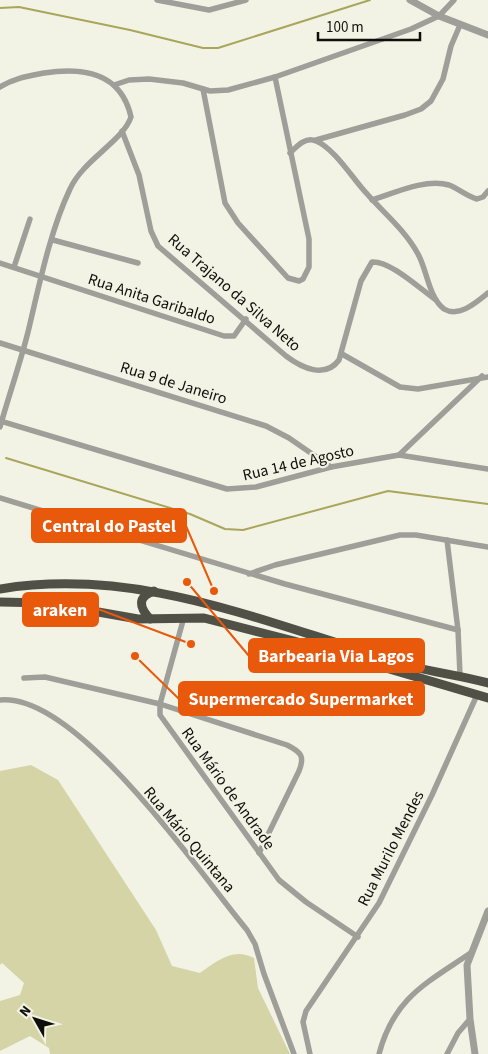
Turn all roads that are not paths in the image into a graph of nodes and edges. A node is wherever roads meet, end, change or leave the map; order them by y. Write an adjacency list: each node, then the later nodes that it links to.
1 (157, 0): 2 (street)
2 (246, 0)
3 (410, 0): 5 (street)
4 (454, 0): 5 (street)
5 (439, 16): 6 (street); 8 (street)
6 (460, 24): 7 (street); 13 (street)
7 (488, 35)
8 (275, 76): 11 (street); 14 (street)
9 (114, 85): 10 (street); 11 (street); 12 (street)
10 (0, 86)
11 (203, 89): 14 (street)
12 (122, 132): 18 (street); 25 (street, Rua Trajano da Silva Neto)
13 (316, 140): 14 (street); 16 (street)
14 (290, 153)
15 (488, 191): 16 (street)
16 (372, 200): 24 (street)
17 (30, 219): 21 (street)
18 (53, 240): 20 (street); 22 (street)
19 (0, 263): 21 (street)
20 (138, 263)
21 (14, 267): 22 (street)
22 (42, 276): 25 (street, Rua Anita Garibaldo); 27 (street)
23 (488, 293): 24 (street)
24 (436, 300): 28 (street)
25 (246, 319): 28 (street, Rua Trajano da Silva Neto)
26 (0, 343): 27 (street, Rua 9 de Janeiro)
27 (23, 350): 30 (street); 32 (street, Rua 9 de Janeiro)
28 (342, 354): 29 (street)
29 (485, 376): 31 (street)
30 (1, 423): 32 (street, Rua 14 de Agosto)
31 (399, 455): 32 (street, Rua 14 de Agosto); 33 (street, Rua 14 de Agosto)
32 (331, 467)
33 (488, 469)
34 (0, 498): 37 (street)
35 (447, 540): 36 (street); 37 (street); 43 (street)
36 (488, 547)
37 (249, 574): 43 (street)
38 (0, 589): 39 (highway)
39 (154, 591): 42 (highway); 44 (highway)
40 (0, 602): 42 (highway)
41 (184, 617): 42 (highway); 47 (highway); 50 (street)
42 (150, 618)
43 (458, 630): 44 (street)
44 (460, 675): 46 (highway)
45 (24, 678): 50 (street)
46 (488, 683)
47 (478, 695): 48 (highway); 53 (street, Rua Murilo Mendes)
48 (488, 698)
49 (0, 700): 56 (street, Rua Mário Quintana)
50 (160, 704): 51 (street, Rua Mário de Andrade); 51 (street)
51 (259, 853): 53 (street, Rua Mário de Andrade)
52 (488, 912): 54 (street)
53 (358, 937): 57 (street, Rua Murilo Mendes)
54 (472, 952): 55 (street); 58 (street)
55 (470, 1019): 59 (street); 60 (street)
56 (294, 1054)
57 (310, 1054)
58 (379, 1054)
59 (447, 1054)
60 (475, 1054)

